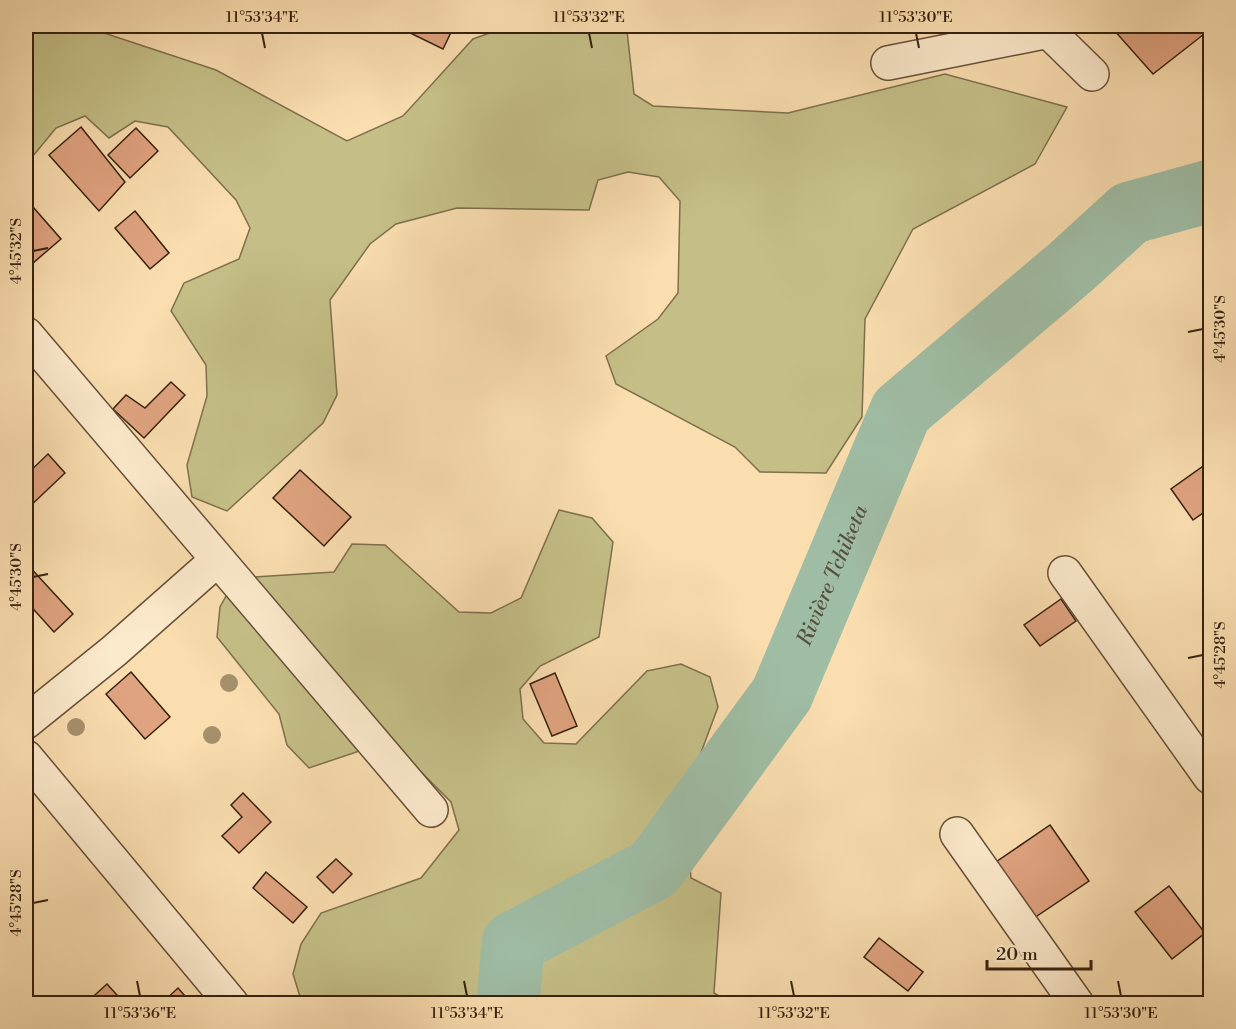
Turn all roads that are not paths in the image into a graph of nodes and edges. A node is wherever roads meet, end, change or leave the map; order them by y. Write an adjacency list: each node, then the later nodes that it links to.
1 (1046, 28): 2 (street); 3 (street)
2 (888, 63)
3 (1092, 74)
4 (26, 334): 5 (street)
5 (217, 560): 7 (street); 10 (street)
6 (1065, 573): 9 (street)
7 (26, 722)
8 (26, 758): 12 (street)
9 (1210, 777)
10 (431, 810)
11 (957, 834): 13 (street)
12 (232, 1004)
13 (1077, 1004)

